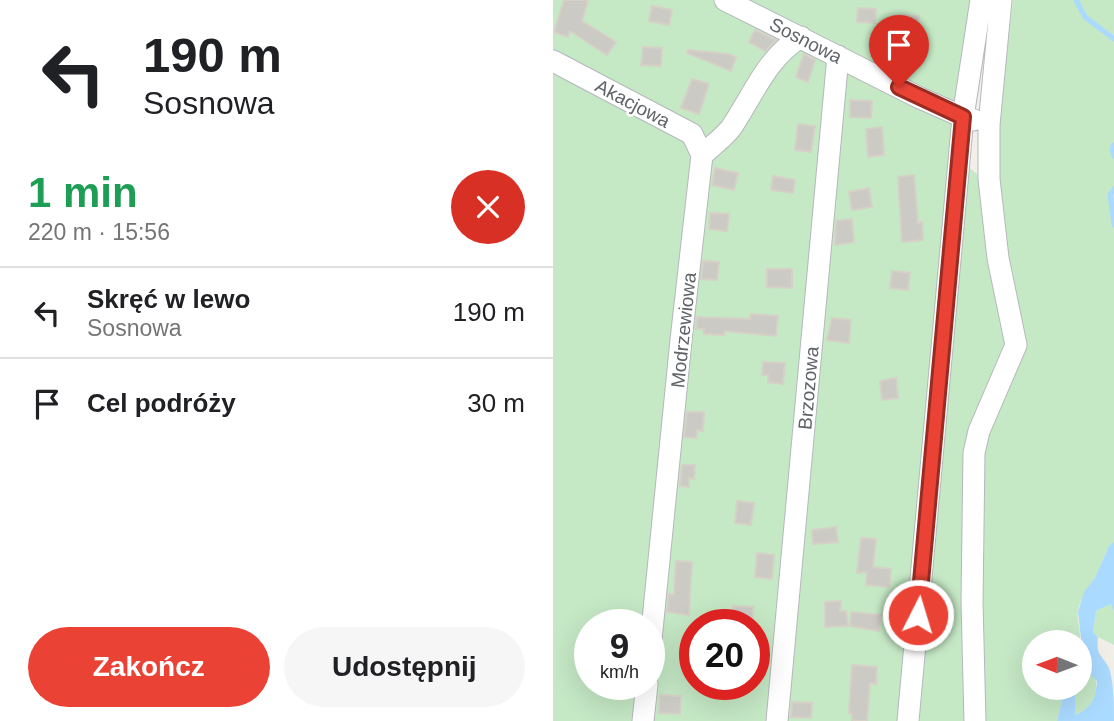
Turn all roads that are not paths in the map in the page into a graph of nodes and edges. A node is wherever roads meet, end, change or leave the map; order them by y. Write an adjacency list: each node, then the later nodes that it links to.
1 (725, 0): 4 (street, Sosnowa)
2 (981, 0): 7 (street)
3 (1001, 0): 7 (street)
4 (801, 37): 5 (street, Sosnowa); 8 (street)
5 (838, 56): 7 (street, Sosnowa); 12 (street, Brzozowa)
6 (553, 61): 8 (street, Akacjowa)
7 (975, 120): 13 (street); 14 (street)
8 (702, 155): 9 (street, Modrzewiowa)
9 (654, 609)
10 (645, 700): 11 (street)
11 (643, 721)
12 (777, 721)
13 (908, 721)
14 (975, 721)

